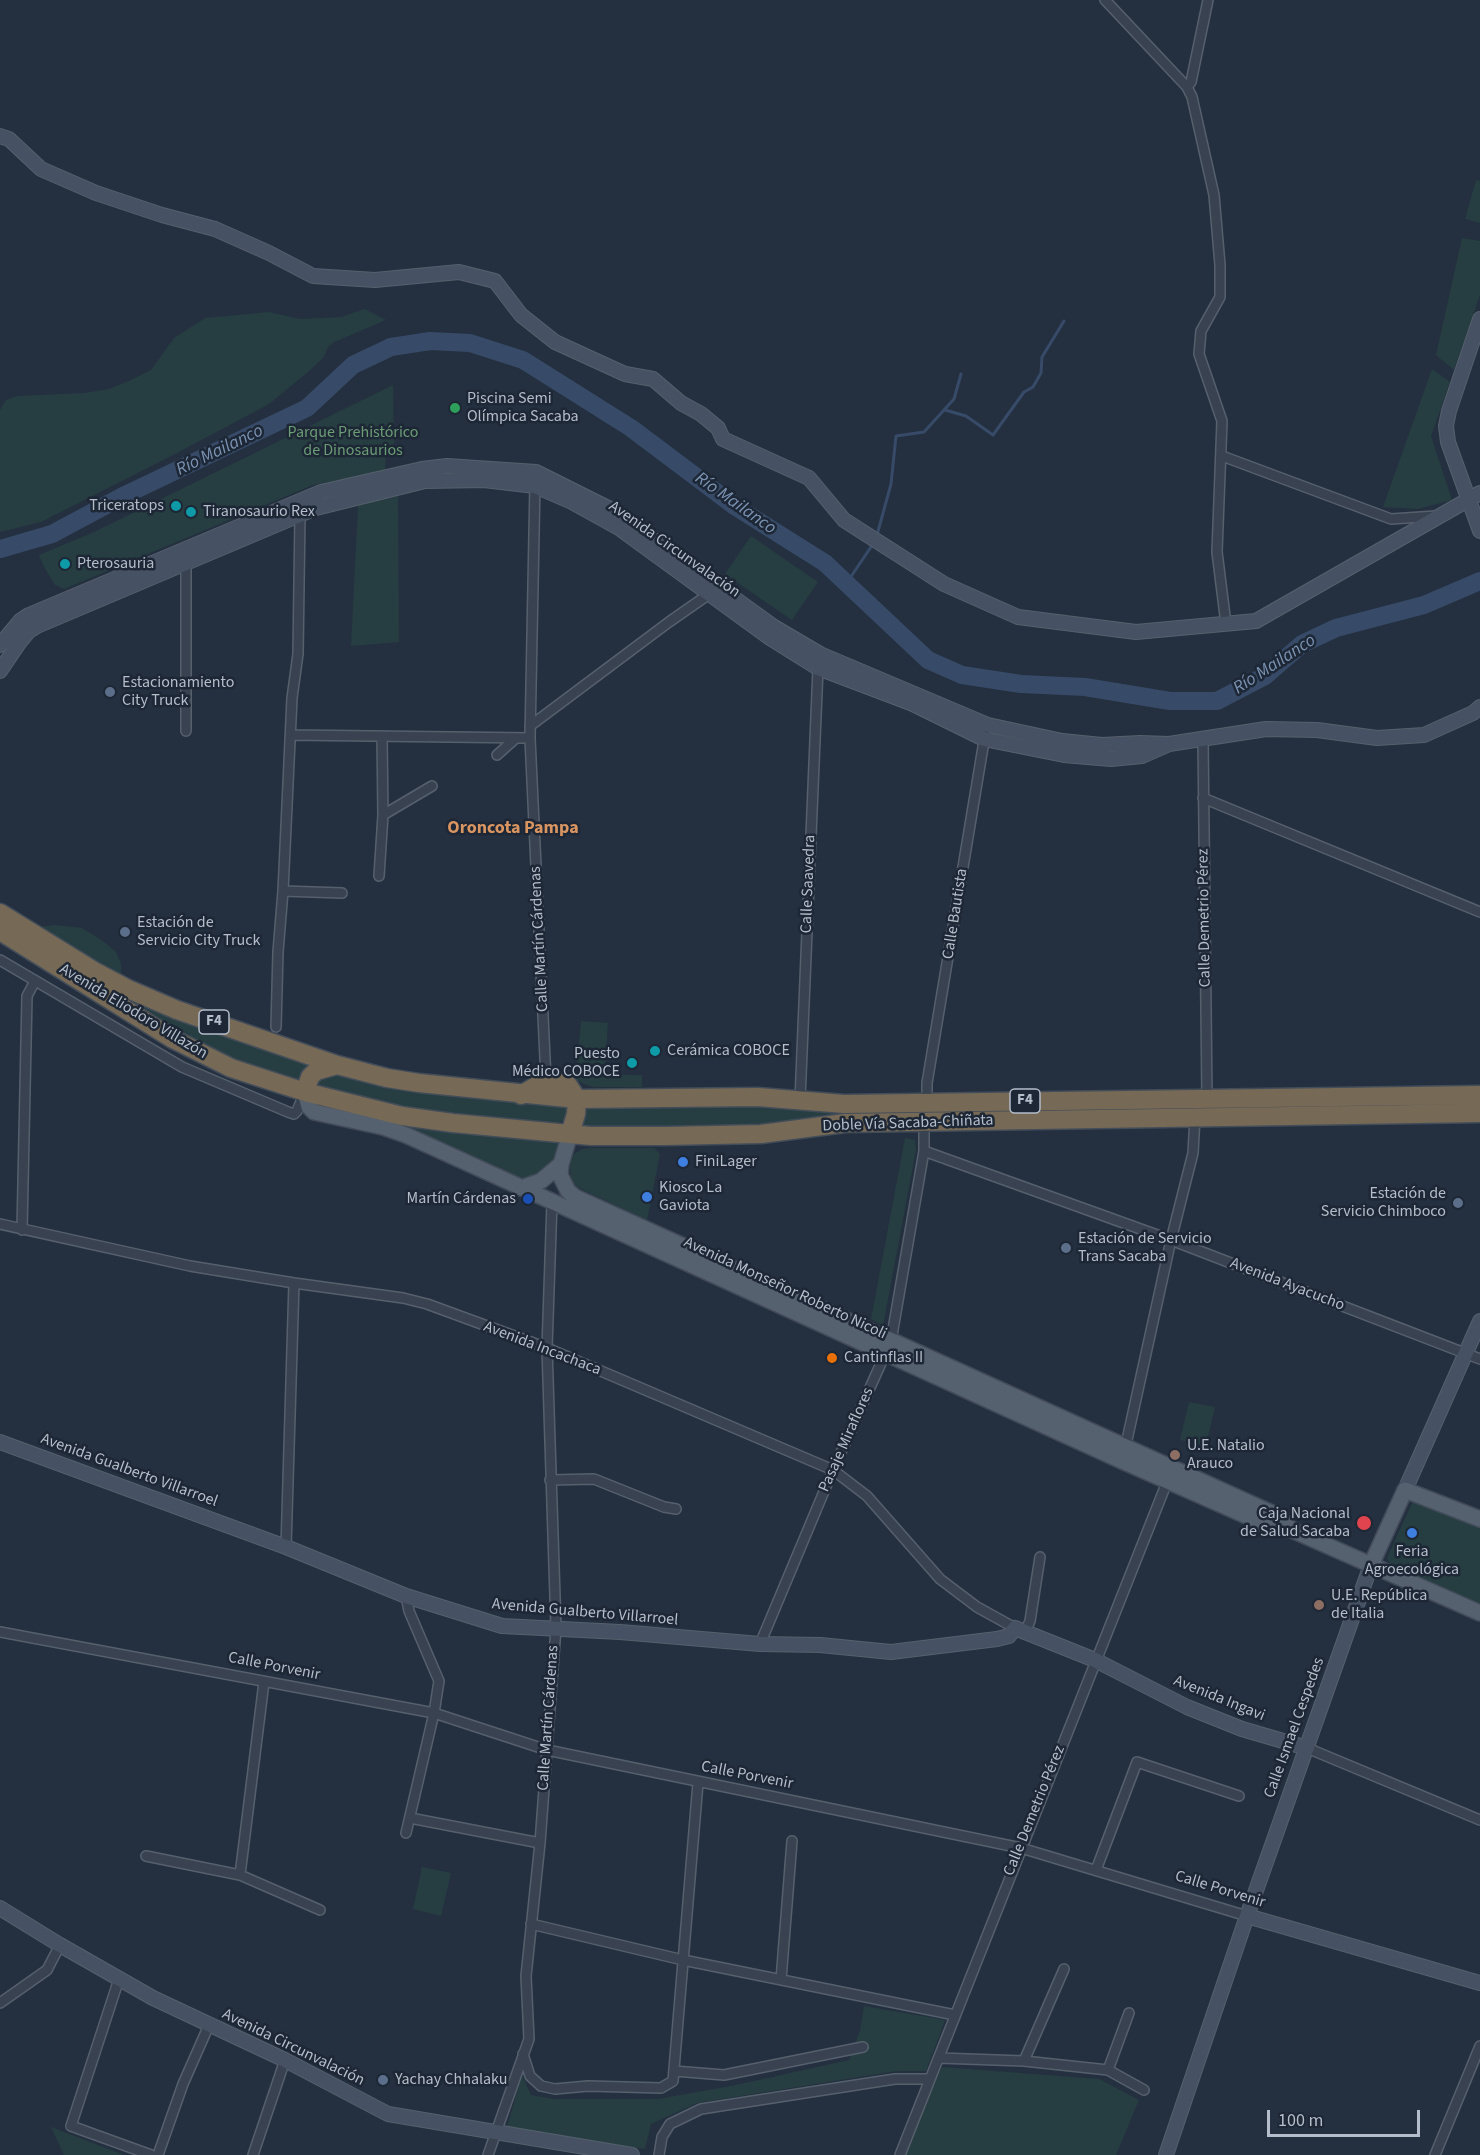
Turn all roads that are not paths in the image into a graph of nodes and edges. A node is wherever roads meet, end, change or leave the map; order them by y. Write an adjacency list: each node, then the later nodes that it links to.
1 (1105, 0): 3 (street)
2 (1208, 0): 3 (street)
3 (1187, 87): 6 (street)
4 (0, 136): 15 (main road)
5 (1480, 319): 8 (main road)
6 (1222, 456): 10 (street); 15 (street)
7 (535, 479): 9 (main road, Avenida Circunvalación); 13 (main road, Avenida Circunvalación); 22 (street, Calle Martín Cárdenas)
8 (1475, 497): 10 (main road); 11 (main road)
9 (298, 509): 12 (main road, Avenida Circunvalación); 14 (main road, Avenida Circunvalación); 24 (street)
10 (1440, 515): 15 (main road)
11 (1480, 531)
12 (186, 563): 14 (main road, Avenida Circunvalación); 23 (street)
13 (714, 591): 18 (main road, Avenida Circunvalación); 21 (main road, Avenida Circunvalación); 22 (street)
14 (56, 611): 16 (main road, Avenida Circunvalación); 17 (main road, Avenida Circunvalación)
15 (1226, 624)
16 (1, 644): 17 (main road)
17 (13, 652): 19 (main road, Avenida Circunvalación)
18 (818, 668): 28 (main road, Avenida Circunvalación); 51 (street, Calle Saavedra)
19 (0, 670)
20 (1480, 707): 29 (main road, Avenida Circunvalación)
21 (988, 724): 28 (street, Calle Bautista); 30 (main road, Avenida Circunvalación)
22 (530, 726): 27 (street, Calle Martín Cárdenas)
23 (186, 731)
24 (291, 735): 25 (street); 36 (street)
25 (382, 736): 26 (street); 34 (street)
26 (516, 738): 27 (street); 31 (street)
27 (530, 738): 45 (street, Calle Martín Cárdenas)
28 (984, 739): 30 (main road, Avenida Circunvalación); 52 (street, Calle Bautista)
29 (1203, 739): 30 (main road, Avenida Circunvalación); 33 (street, Calle Demetrio Pérez)
30 (1169, 744)
31 (497, 755)
32 (432, 786): 34 (street)
33 (1203, 798): 38 (street); 49 (street, Calle Demetrio Pérez)
34 (383, 815): 35 (street)
35 (379, 876)
36 (283, 891): 37 (street); 43 (street)
37 (342, 893)
38 (1480, 912)
39 (0, 913): 44 (highway, Avenida Eliodoro Villazón / F4)
40 (0, 931): 46 (highway, Avenida Eliodoro Villazón / F4)
41 (0, 960): 42 (street)
42 (35, 981): 46 (street); 62 (street)
43 (276, 1027)
44 (337, 1065): 46 (highway); 47 (highway, Doble Vía Sacaba-Chiñata / F4)
45 (546, 1080): 47 (highway); 50 (highway)
46 (305, 1092): 56 (highway, Doble Vía Sacaba-Chiñata / F4); 59 (main road, Avenida Monseñor Roberto Nicoli)
47 (521, 1095): 50 (highway, Doble Vía Sacaba-Chiñata / F4)
48 (1480, 1095): 49 (highway, Doble Vía Sacaba-Chiñata / F4)
49 (1207, 1098): 52 (highway, Doble Vía Sacaba-Chiñata / F4)
50 (577, 1099): 51 (highway, Doble Vía Sacaba-Chiñata / F4); 56 (highway)
51 (800, 1100): 52 (highway, Doble Vía Sacaba-Chiñata / F4)
52 (927, 1103)
53 (1480, 1113): 54 (highway, Doble Vía Sacaba-Chiñata / F4)
54 (1195, 1117): 55 (highway, Doble Vía Sacaba-Chiñata / F4); 63 (street)
55 (924, 1122): 56 (highway, Doble Vía Sacaba-Chiñata / F4); 57 (street, Pasaje Miraflores)
56 (570, 1134): 58 (main road)
57 (924, 1151): 63 (street, Avenida Ayacucho); 67 (street, Pasaje Miraflores)
58 (561, 1164): 59 (main road); 67 (main road, Avenida Monseñor Roberto Nicoli)
59 (520, 1188): 60 (main road, Avenida Monseñor Roberto Nicoli)
60 (552, 1202): 66 (street, Calle Martín Cárdenas); 67 (main road, Avenida Monseñor Roberto Nicoli)
61 (0, 1224): 62 (street, Avenida Incachaca)
62 (22, 1230): 64 (street, Avenida Incachaca)
63 (1171, 1240): 68 (street, Avenida Ayacucho); 71 (street)
64 (294, 1283): 66 (street, Avenida Incachaca); 78 (street)
65 (1480, 1321): 68 (main road, Calle Ismael Cespedes)
66 (547, 1348): 72 (street, Avenida Incachaca); 74 (street, Calle Martín Cárdenas)
67 (889, 1348): 71 (main road, Avenida Monseñor Roberto Nicoli); 72 (street, Pasaje Miraflores)
68 (1465, 1353): 69 (street, Avenida Ayacucho); 75 (main road, Calle Ismael Cespedes)
69 (1480, 1359)
70 (0, 1442): 78 (main road, Avenida Gualberto Villarroel)
71 (1124, 1454): 73 (main road, Avenida Monseñor Roberto Nicoli)
72 (833, 1470): 84 (street, Avenida Incachaca); 86 (street, Pasaje Miraflores)
73 (1170, 1475): 80 (main road, Avenida Monseñor Roberto Nicoli); 87 (street, Calle Demetrio Pérez)
74 (550, 1480): 76 (street); 83 (street, Calle Martín Cárdenas)
75 (1405, 1490): 77 (main road); 80 (main road, Calle Ismael Cespedes)
76 (676, 1509)
77 (1480, 1519)
78 (286, 1547): 81 (main road, Avenida Gualberto Villarroel)
79 (1040, 1557): 84 (street)
80 (1371, 1565): 82 (main road, Avenida Monseñor Roberto Nicoli); 90 (main road, Calle Ismael Cespedes)
81 (406, 1596): 83 (main road, Avenida Gualberto Villarroel); 89 (street)
82 (1480, 1613)
83 (556, 1628): 86 (main road, Avenida Gualberto Villarroel); 91 (street, Calle Martín Cárdenas)
84 (1020, 1630): 86 (main road, Avenida Gualberto Villarroel); 87 (main road, Avenida Ingavi)
85 (0, 1632): 88 (street, Calle Porvenir)
86 (760, 1644)
87 (1095, 1660): 90 (main road, Avenida Ingavi); 99 (street, Calle Demetrio Pérez)
88 (264, 1682): 89 (street, Calle Porvenir); 102 (street)
89 (434, 1713): 91 (street, Calle Porvenir); 94 (street)
90 (1307, 1748): 95 (street, Avenida Ingavi); 105 (main road, Calle Ismael Cespedes)
91 (547, 1750): 92 (street, Calle Porvenir); 98 (street, Calle Martín Cárdenas)
92 (698, 1783): 99 (street, Calle Porvenir); 108 (street)
93 (1239, 1796): 101 (street)
94 (410, 1818): 96 (street); 98 (street)
95 (1480, 1820)
96 (406, 1833)
97 (792, 1841): 111 (street)
98 (540, 1843): 106 (street, Calle Martín Cárdenas)
99 (1021, 1848): 101 (street, Calle Porvenir); 115 (street, Calle Demetrio Pérez)
100 (146, 1856): 102 (street)
101 (1096, 1870): 105 (street, Calle Porvenir)
102 (240, 1875): 104 (street)
103 (0, 1908): 107 (main road, Avenida Circunvalación)
104 (320, 1910)
105 (1247, 1916): 112 (main road, Calle Porvenir); 135 (main road, Calle Ismael Cespedes)
106 (531, 1924): 108 (street); 119 (street, Calle Martín Cárdenas)
107 (60, 1945): 110 (main road, Avenida Circunvalación); 113 (street)
108 (683, 1960): 111 (street); 124 (street)
109 (1064, 1969): 122 (street)
110 (119, 1979): 116 (main road, Avenida Circunvalación); 128 (street)
111 (781, 1980): 115 (street)
112 (1480, 1983)
113 (0, 2003)
114 (1129, 2013): 123 (street)
115 (955, 2015): 120 (street, Calle Demetrio Pérez)
116 (209, 2025): 121 (main road, Avenida Circunvalación); 129 (street)
117 (1480, 2046): 136 (street)
118 (863, 2047): 124 (street)
119 (523, 2054): 124 (street); 127 (street, Calle Martín Cárdenas)
120 (939, 2058): 122 (street); 125 (street, Calle Demetrio Pérez)
121 (285, 2060): 127 (main road, Avenida Circunvalación); 130 (street)
122 (1024, 2061): 123 (street)
123 (1108, 2070): 126 (street)
124 (674, 2071)
125 (929, 2079): 133 (street); 134 (street, Calle Demetrio Pérez)
126 (1144, 2090)
127 (497, 2132): 131 (street, Calle Martín Cárdenas); 132 (main road, Avenida Circunvalación)
128 (152, 2155)
129 (158, 2155)
130 (253, 2155)
131 (488, 2155)
132 (627, 2155)
133 (659, 2155)
134 (900, 2155)
135 (1166, 2155)
136 (1435, 2155)

